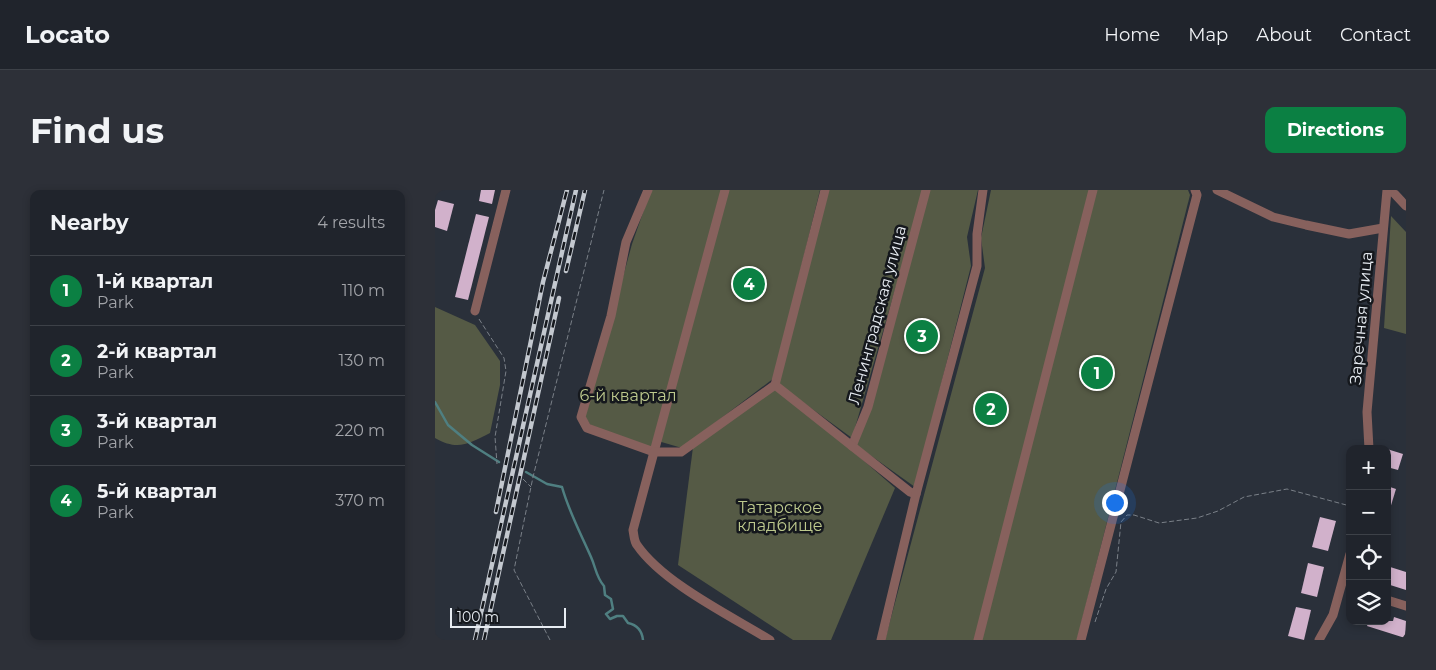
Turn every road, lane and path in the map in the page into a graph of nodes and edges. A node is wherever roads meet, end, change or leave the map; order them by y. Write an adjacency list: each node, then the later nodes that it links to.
1 (506, 190): 15 (street)
2 (605, 190): 22 (path)
3 (648, 190): 19 (street)
4 (725, 190): 19 (street)
5 (825, 190): 16 (street)
6 (926, 190): 18 (street, Ленинградская улица)
7 (983, 190): 23 (street)
8 (1093, 190): 32 (street)
9 (1195, 190): 33 (street)
10 (1217, 190): 14 (street)
11 (1387, 190): 14 (street, Заречная улица)
12 (1391, 190): 13 (street)
13 (1406, 206)
14 (1383, 228): 17 (street, Заречная улица)
15 (475, 311): 20 (path)
16 (775, 385): 18 (street); 19 (street)
17 (1369, 445)
18 (852, 446): 23 (street)
19 (654, 452): 30 (street)
20 (497, 464)
21 (523, 479): 22 (path)
22 (531, 488): 29 (path)
23 (916, 494): 31 (street)
24 (1346, 505): 28 (path)
25 (1345, 588): 34 (street)
26 (1391, 601): 27 (street)
27 (1406, 606)
28 (1093, 626)
29 (550, 640)
30 (770, 640)
31 (881, 640)
32 (978, 640)
33 (1081, 640)
34 (1319, 640)

